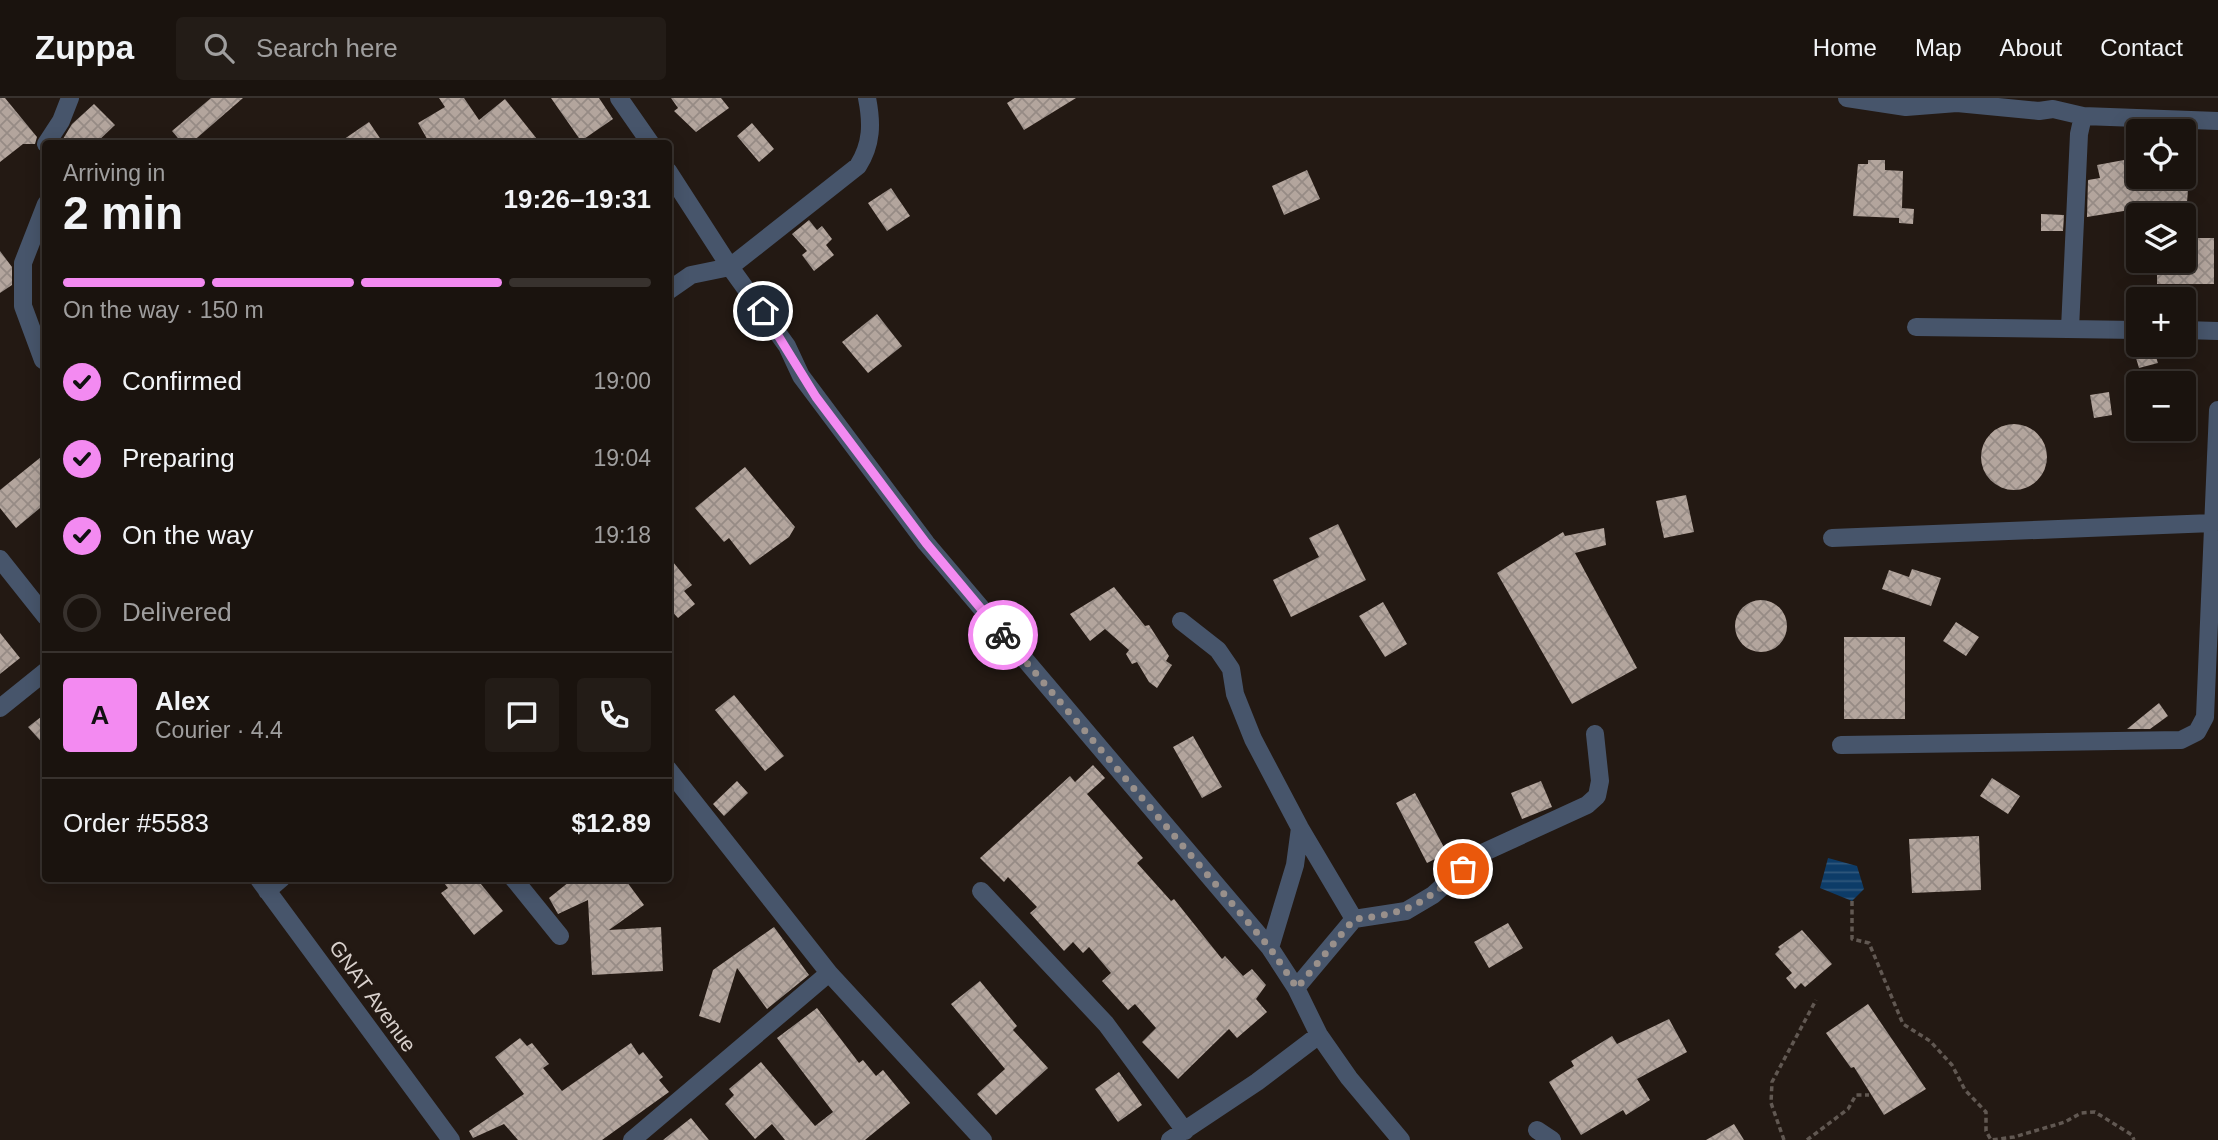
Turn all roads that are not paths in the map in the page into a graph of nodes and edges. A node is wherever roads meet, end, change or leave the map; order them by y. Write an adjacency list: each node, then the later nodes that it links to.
1 (70, 98): 8 (street)
2 (620, 98): 9 (street)
3 (867, 98): 12 (street)
4 (1847, 98): 5 (street)
5 (2054, 103): 6 (street)
6 (2083, 116): 7 (street); 15 (street)
7 (2218, 121)
8 (50, 140)
9 (648, 140)
10 (672, 177): 12 (street)
11 (42, 211): 19 (street)
12 (730, 268): 13 (street); 37 (street)
13 (672, 288)
14 (1916, 327): 15 (street)
15 (2070, 329): 16 (street)
16 (2126, 330)
17 (2196, 330): 18 (street)
18 (2218, 331)
19 (42, 357)
20 (2218, 410): 21 (street)
21 (2213, 523): 22 (street); 29 (street)
22 (1832, 538)
23 (0, 559): 24 (street)
24 (42, 612)
25 (1181, 621): 31 (street)
26 (42, 674): 27 (street)
27 (0, 708)
28 (1595, 734): 35 (street)
29 (1841, 745)
30 (672, 774): 38 (street)
31 (1300, 828): 35 (street); 37 (street)
32 (516, 882): 36 (street)
33 (262, 885): 42 (street, GNAT Avenue)
34 (981, 891): 41 (street)
35 (1354, 919): 39 (street)
36 (560, 936)
37 (1270, 948): 39 (street)
38 (829, 973): 43 (street); 44 (street)
39 (1297, 988): 40 (street)
40 (1319, 1035): 41 (street); 45 (street)
41 (1178, 1135)
42 (451, 1140)
43 (632, 1140)
44 (983, 1140)
45 (1401, 1140)

